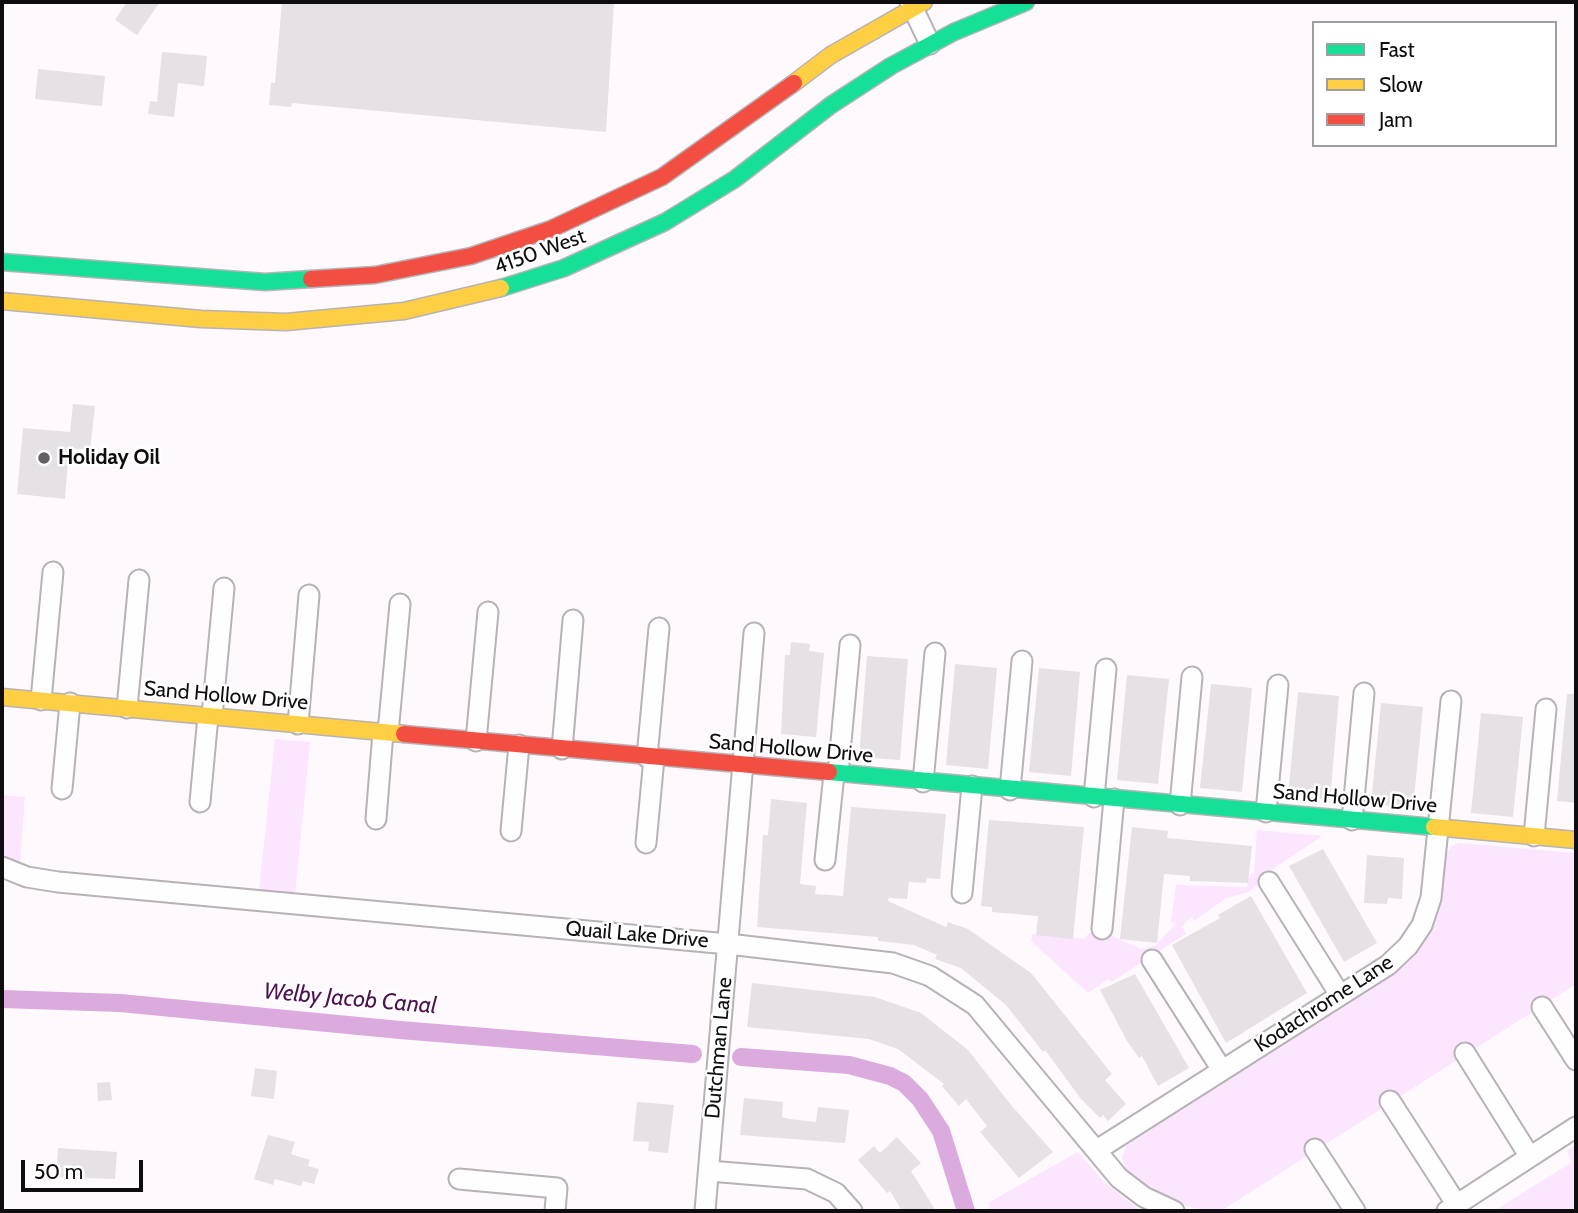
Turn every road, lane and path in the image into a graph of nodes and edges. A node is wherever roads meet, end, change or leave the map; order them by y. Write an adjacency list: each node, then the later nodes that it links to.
1 (1026, 2): 3 (street, 4150 West)
2 (916, 4): 3 (street); 4 (street, 4150 West)
3 (930, 44): 5 (street, 4150 West)
4 (2, 262)
5 (2, 301)
6 (53, 572): 23 (street)
7 (139, 580): 26 (street)
8 (224, 588): 28 (street)
9 (309, 596): 29 (street)
10 (400, 604): 30 (street)
11 (488, 612): 31 (street)
12 (573, 620): 33 (street)
13 (659, 628): 34 (street)
14 (754, 633): 35 (street, Dutchman Lane)
15 (850, 645): 36 (street)
16 (935, 653): 37 (street)
17 (1022, 661): 40 (street)
18 (1106, 669): 41 (street)
19 (1192, 677): 44 (street)
20 (1278, 685): 45 (street)
21 (1364, 692): 47 (street)
22 (2, 697): 23 (street, Sand Hollow Drive)
23 (41, 700): 25 (street, Sand Hollow Drive)
24 (1451, 701): 48 (street, Kodachrome Lane)
25 (70, 703): 26 (street, Sand Hollow Drive); 39 (street)
26 (127, 708): 28 (street, Sand Hollow Drive)
27 (1546, 709): 50 (street)
28 (210, 716): 29 (street, Sand Hollow Drive); 43 (street)
29 (298, 724): 30 (street, Sand Hollow Drive)
30 (386, 732): 31 (street, Sand Hollow Drive); 46 (street)
31 (476, 741): 32 (street, Sand Hollow Drive)
32 (519, 745): 33 (street, Sand Hollow Drive); 49 (street)
33 (562, 749): 34 (street, Sand Hollow Drive)
34 (650, 757): 35 (street, Sand Hollow Drive); 52 (street)
35 (743, 766): 36 (street, Sand Hollow Drive); 58 (street, Dutchman Lane)
36 (836, 774): 37 (street, Sand Hollow Drive); 53 (street)
37 (923, 782): 38 (street, Sand Hollow Drive)
38 (972, 786): 40 (street, Sand Hollow Drive); 56 (street)
39 (62, 789)
40 (1010, 790): 41 (street, Sand Hollow Drive)
41 (1094, 797): 42 (street, Sand Hollow Drive)
42 (1114, 799): 44 (street, Sand Hollow Drive); 57 (street)
43 (201, 802)
44 (1180, 805): 45 (street, Sand Hollow Drive)
45 (1266, 812): 47 (street, Sand Hollow Drive)
46 (376, 819)
47 (1352, 820): 48 (street, Sand Hollow Drive)
48 (1440, 828): 50 (street, Sand Hollow Drive); 60 (street, Kodachrome Lane)
49 (511, 831)
50 (1534, 836): 51 (street, Sand Hollow Drive)
51 (1576, 840)
52 (646, 843)
53 (825, 860)
54 (2, 867): 58 (street, Quail Lake Drive)
55 (1269, 883): 60 (street)
56 (962, 894)
57 (1102, 929)
58 (728, 944): 68 (street, Quail Lake Drive); 70 (street, Dutchman Lane)
59 (1152, 960): 64 (street)
60 (1340, 995): 64 (street, Kodachrome Lane)
61 (1542, 1007): 63 (street)
62 (1465, 1053): 69 (street)
63 (1576, 1060)
64 (1222, 1070): 68 (street, Kodachrome Lane)
65 (1390, 1101): 72 (street)
66 (1576, 1127): 69 (street)
67 (1315, 1149): 77 (street)
68 (1097, 1150): 76 (street, Quail Lake Drive)
69 (1530, 1157): 72 (street)
70 (709, 1171): 74 (street, Dutchman Lane); 75 (street)
71 (459, 1179): 73 (street)
72 (1452, 1208)
73 (555, 1211)
74 (705, 1211)
75 (852, 1211)
76 (1174, 1211)
77 (1355, 1211)

